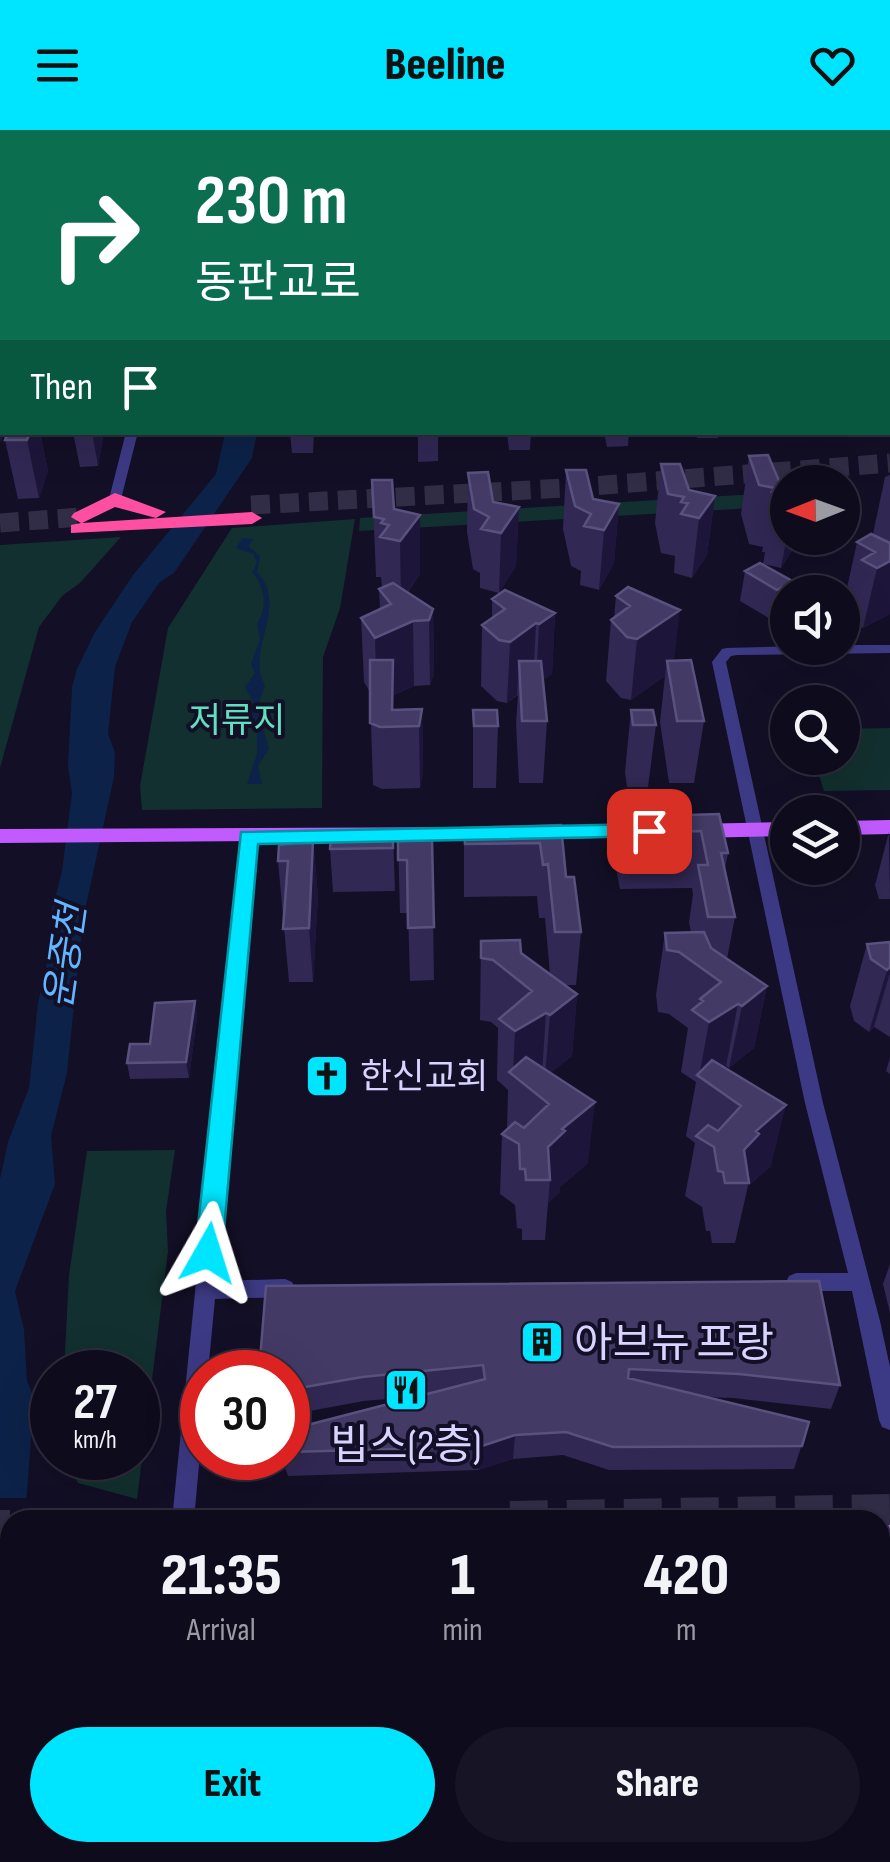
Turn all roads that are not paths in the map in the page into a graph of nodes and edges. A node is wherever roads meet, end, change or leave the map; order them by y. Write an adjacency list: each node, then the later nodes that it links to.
1 (132, 435): 2 (street)
2 (119, 512): 2 (highway); 3 (highway)
3 (80, 523)
4 (890, 649): 8 (street)
5 (890, 827): 6 (main road)
6 (860, 828)
7 (770, 829): 8 (main road)
8 (755, 830): 10 (main road); 11 (street)
9 (0, 836): 10 (main road)
10 (249, 837): 14 (street)
11 (860, 1282): 12 (street); 15 (street)
12 (765, 1283)
13 (300, 1288): 14 (street)
14 (204, 1290): 16 (street)
15 (890, 1420)
16 (184, 1510)

